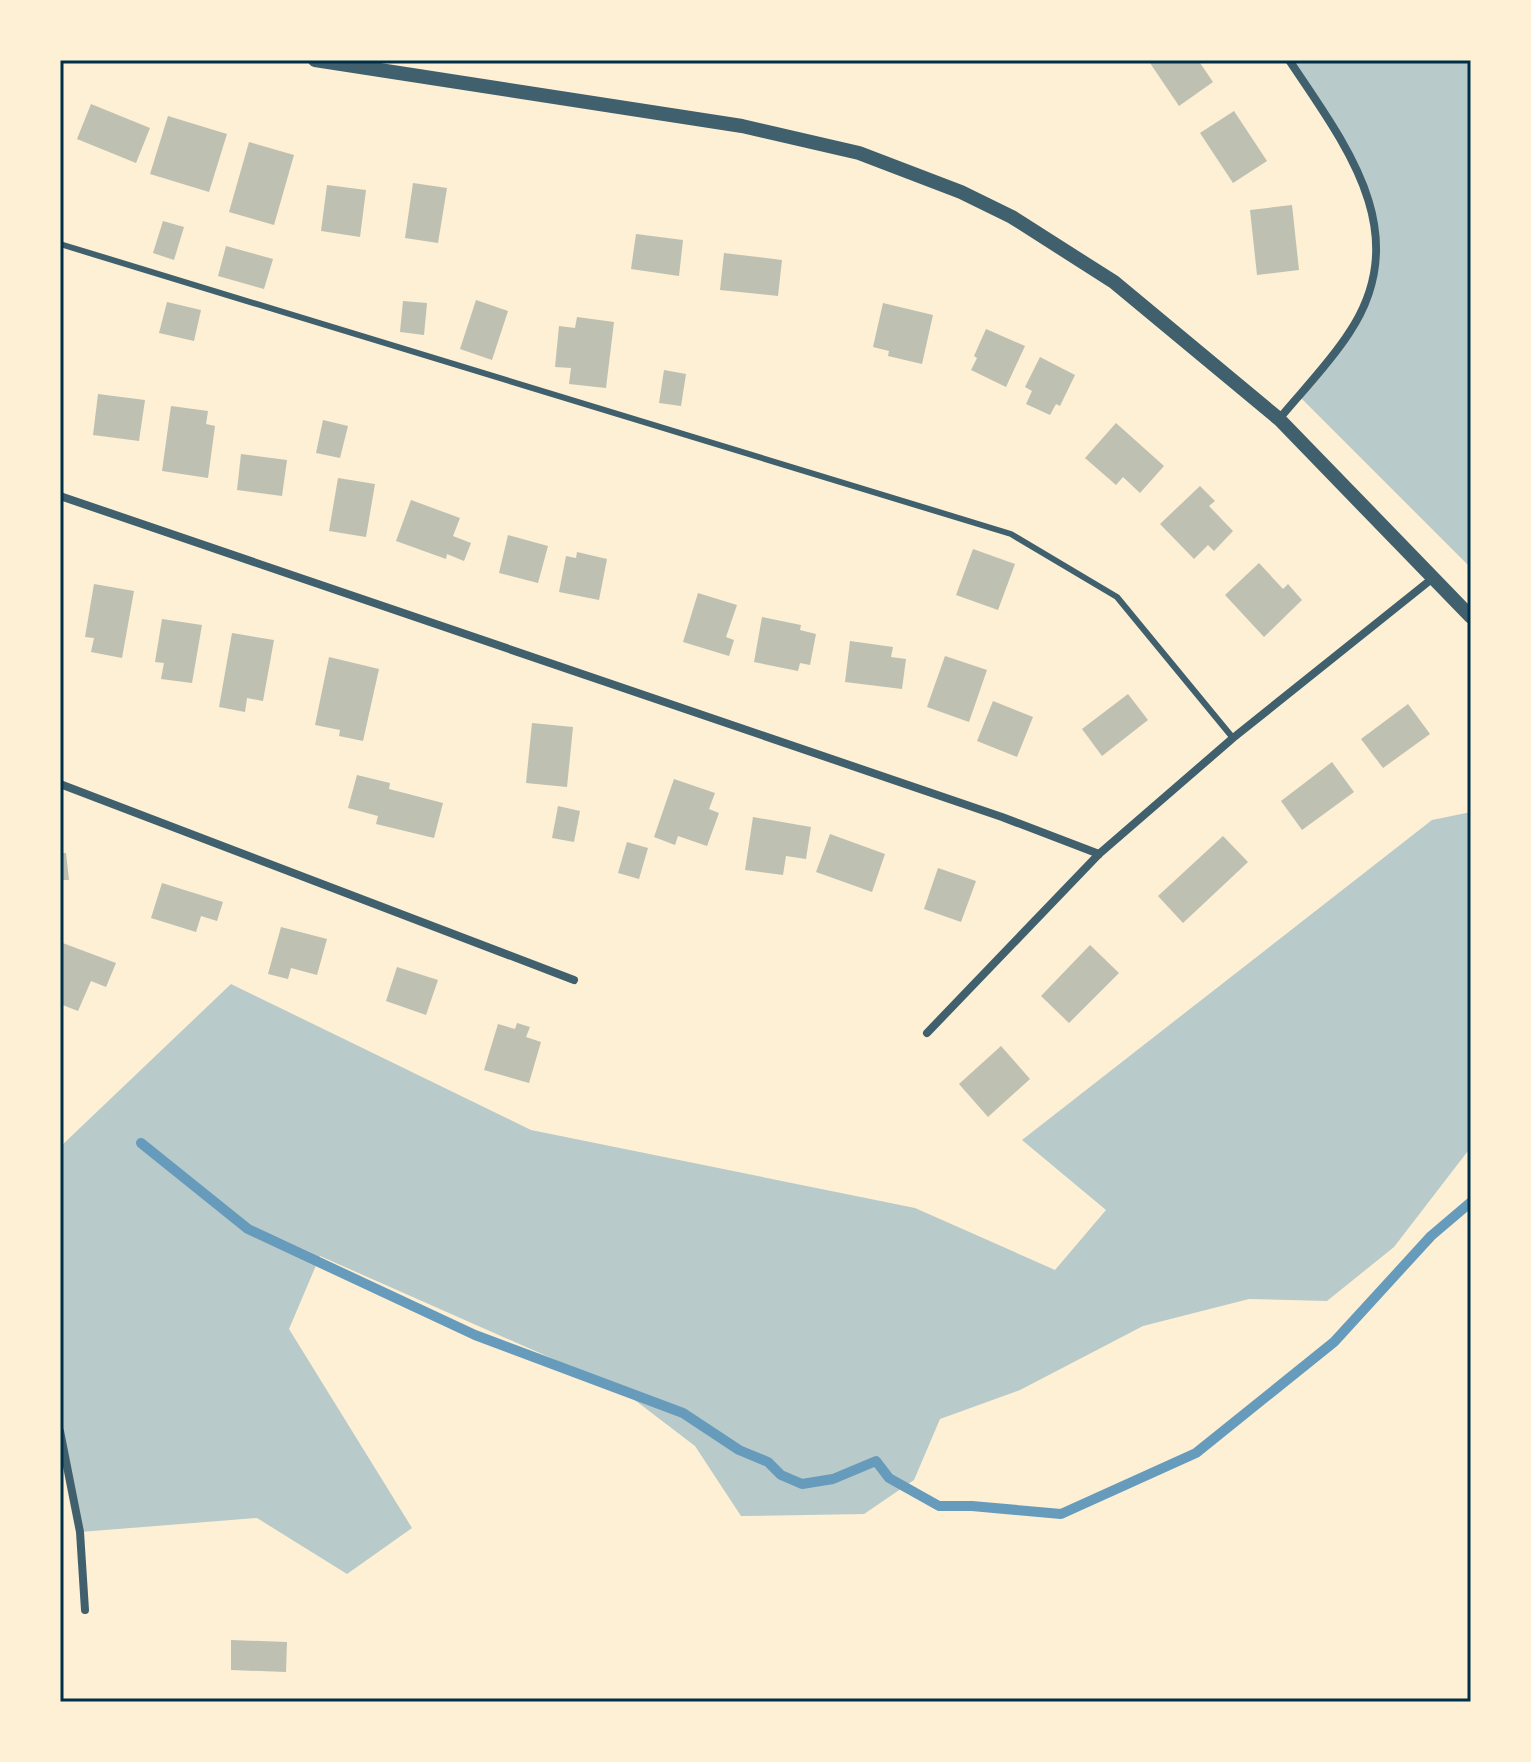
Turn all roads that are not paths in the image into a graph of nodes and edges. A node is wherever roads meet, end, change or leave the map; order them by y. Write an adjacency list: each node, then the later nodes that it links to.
1 (315, 60): 4 (street)
2 (1289, 60): 4 (street)
3 (60, 244): 8 (lane)
4 (1279, 419): 6 (street)
5 (60, 496): 10 (street)
6 (1433, 578): 7 (street); 8 (street)
7 (1471, 617)
8 (1233, 738): 10 (street)
9 (60, 784): 11 (street)
10 (1099, 854): 12 (street)
11 (574, 980)
12 (927, 1033)
13 (60, 1431): 14 (street)
14 (85, 1610)

